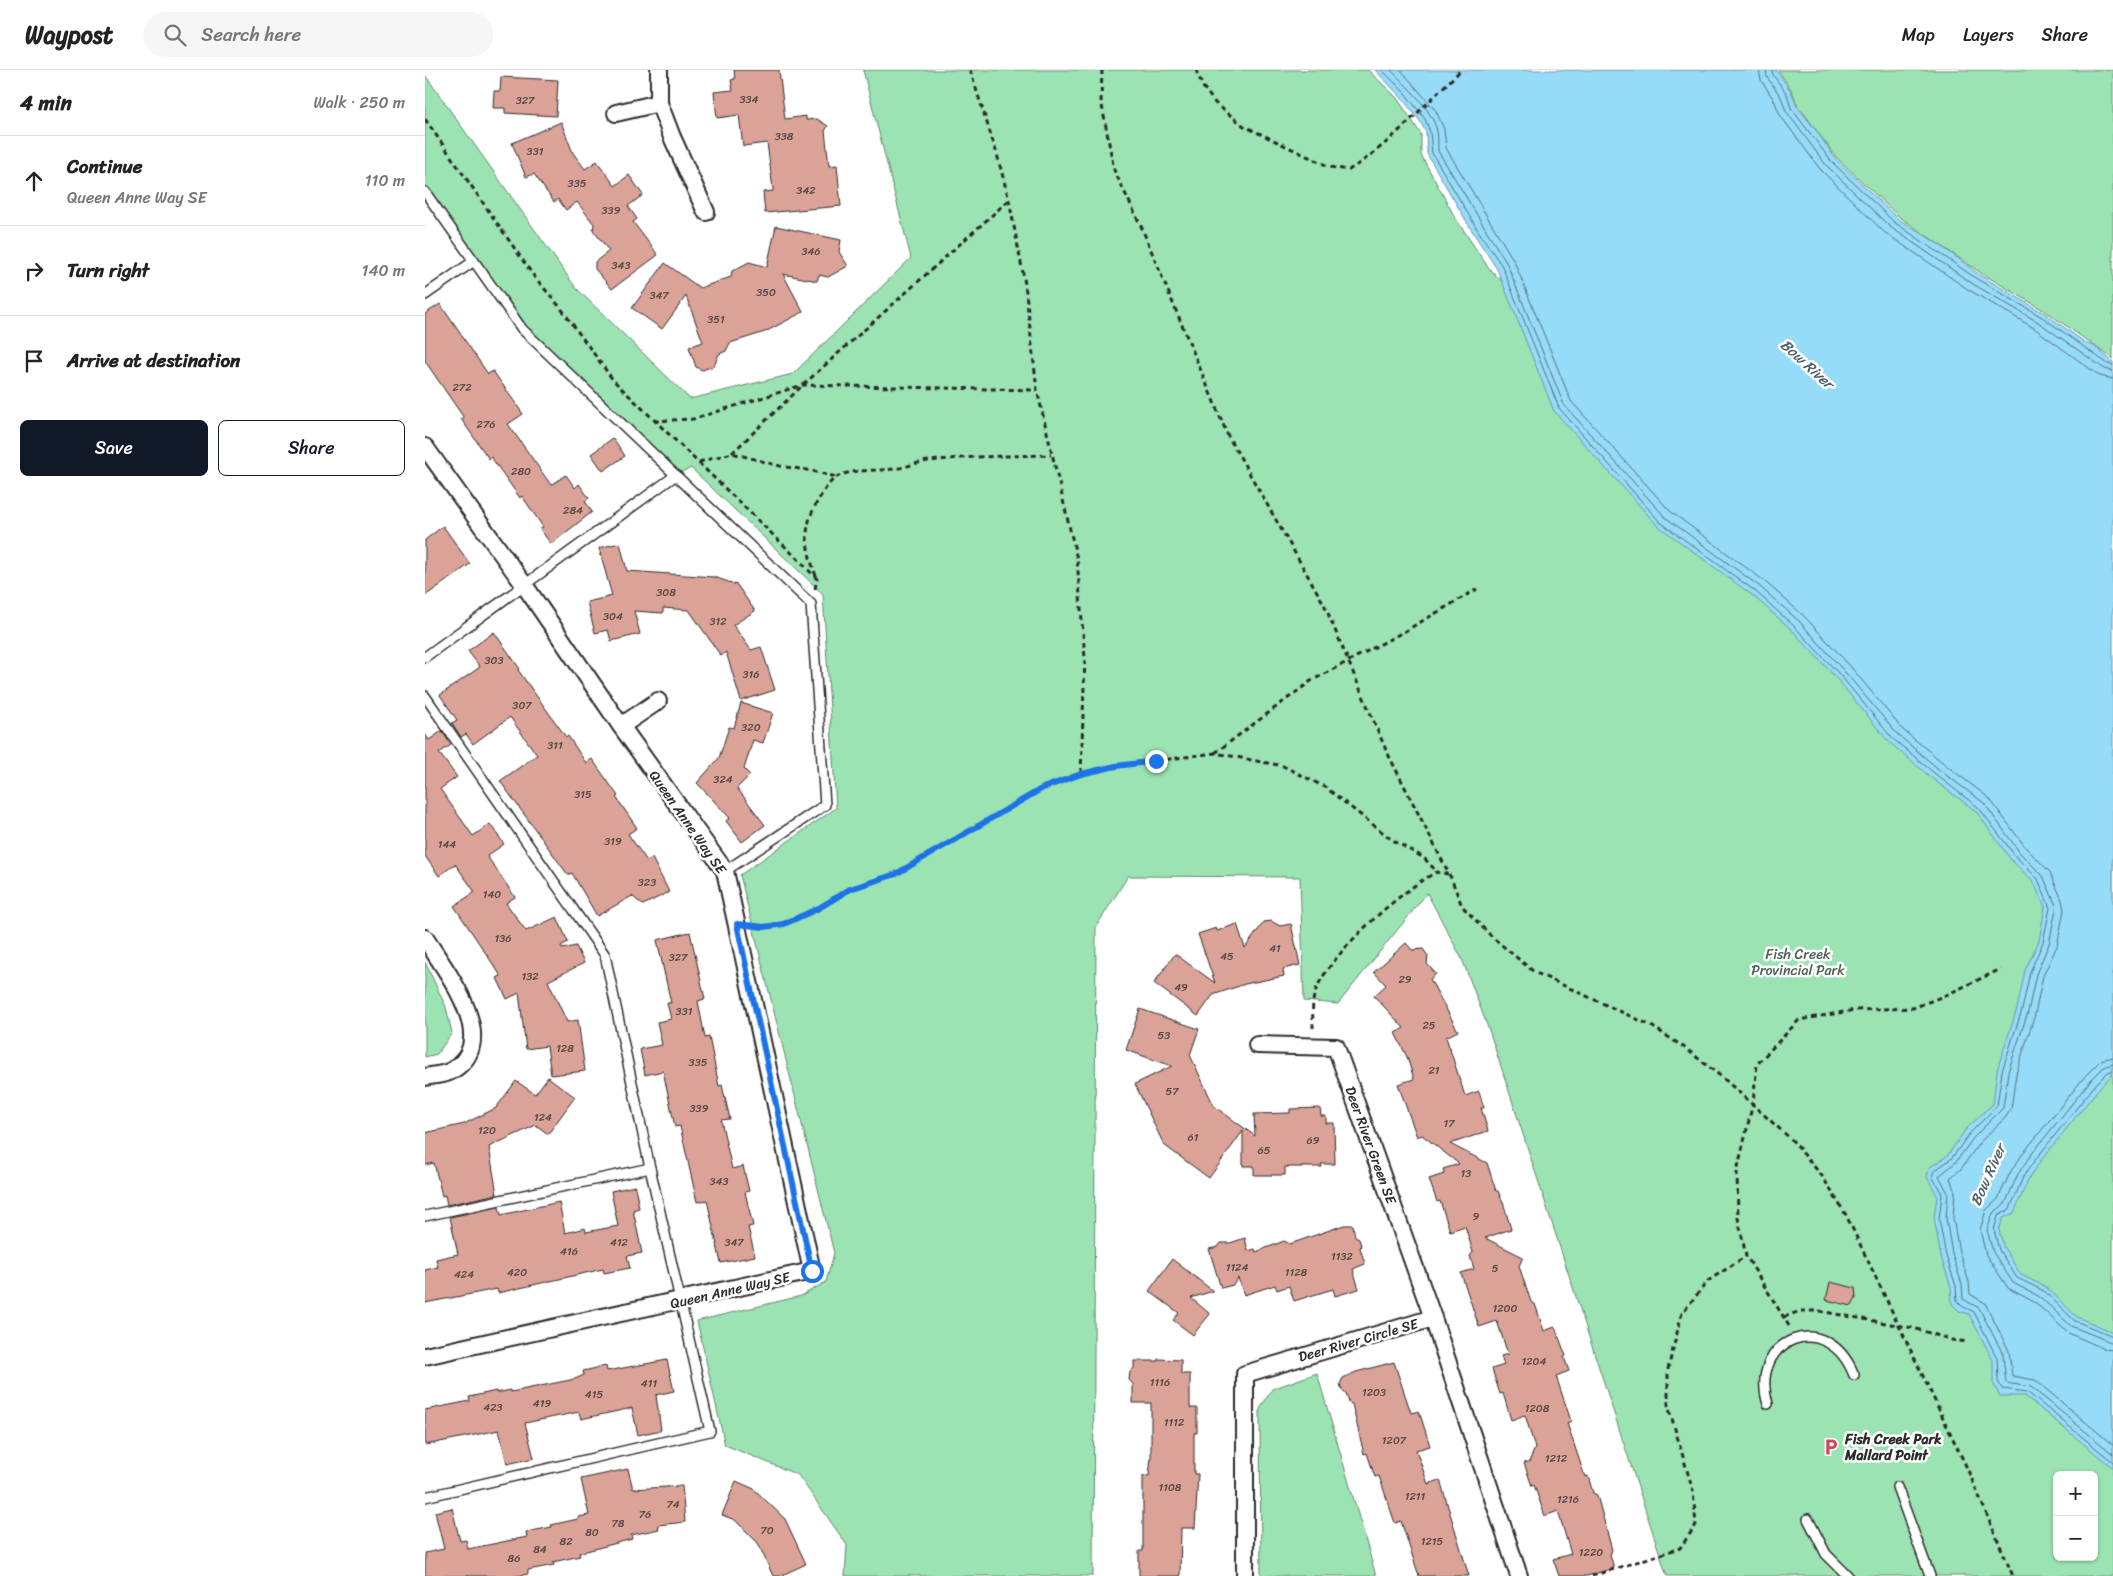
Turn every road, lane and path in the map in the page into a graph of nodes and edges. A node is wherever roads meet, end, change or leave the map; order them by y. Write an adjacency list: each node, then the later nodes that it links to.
1 (659, 70): 6 (street)
2 (970, 70): 10 (path)
3 (1102, 70): 29 (path)
4 (1196, 70): 5 (path)
5 (1461, 70)
6 (659, 102): 7 (street); 11 (street)
7 (616, 113)
8 (425, 119): 16 (path)
9 (425, 192): 12 (lane)
10 (1009, 200): 14 (path); 15 (path)
11 (706, 212)
12 (474, 261): 13 (lane); 22 (lane)
13 (425, 295)
14 (803, 385): 15 (path); 16 (path); 18 (path)
15 (1037, 390): 19 (path)
16 (654, 422): 20 (path)
17 (425, 447): 21 (street, Queen Anne Way SE)
18 (732, 453): 20 (path); 23 (path)
19 (1051, 455): 23 (path); 34 (path)
20 (699, 462): 24 (path)
21 (431, 470): 25 (street, Queen Anne Way SE)
22 (676, 475): 25 (lane); 27 (lane)
23 (836, 477): 24 (path)
24 (817, 579): 27 (path)
25 (525, 586): 28 (lane); 32 (street, Queen Anne Way SE)
26 (1477, 589): 29 (path)
27 (811, 604): 35 (lane)
28 (425, 657)
29 (1349, 660): 33 (path); 37 (path)
30 (425, 696): 45 (lane)
31 (658, 701): 32 (street)
32 (621, 726): 35 (street, Queen Anne Way SE)
33 (1215, 753): 34 (path); 36 (path)
34 (1081, 774): 38 (path)
35 (725, 871): 38 (street, Queen Anne Way SE)
36 (1437, 872): 37 (path); 42 (path)
37 (1449, 875): 44 (path)
38 (737, 924): 48 (street, Queen Anne Way SE)
39 (425, 938): 43 (street)
40 (2001, 969): 44 (path)
41 (1257, 1044): 42 (street, Deer River Green SE)
42 (1313, 1046): 49 (street, Deer River Green SE)
43 (425, 1077)
44 (1753, 1103): 47 (path); 51 (path)
45 (650, 1168): 46 (lane); 48 (lane)
46 (425, 1216)
47 (1746, 1256): 50 (path); 62 (path)
48 (680, 1301): 54 (street, Queen Anne Way SE); 58 (lane)
49 (1433, 1318): 60 (street, Deer River Circle SE); 61 (street, Deer River Circle SE)
50 (1784, 1318): 51 (path); 52 (path)
51 (1898, 1326): 53 (path); 65 (path)
52 (1798, 1338): 55 (lane); 56 (lane)
53 (1968, 1342)
54 (425, 1356)
55 (1853, 1375)
56 (1768, 1404)
57 (1897, 1487): 64 (lane)
58 (425, 1497)
59 (1808, 1520): 63 (lane)
60 (1245, 1576)
61 (1519, 1576)
62 (1592, 1576)
63 (1848, 1576)
64 (1931, 1576)
65 (2013, 1576)

